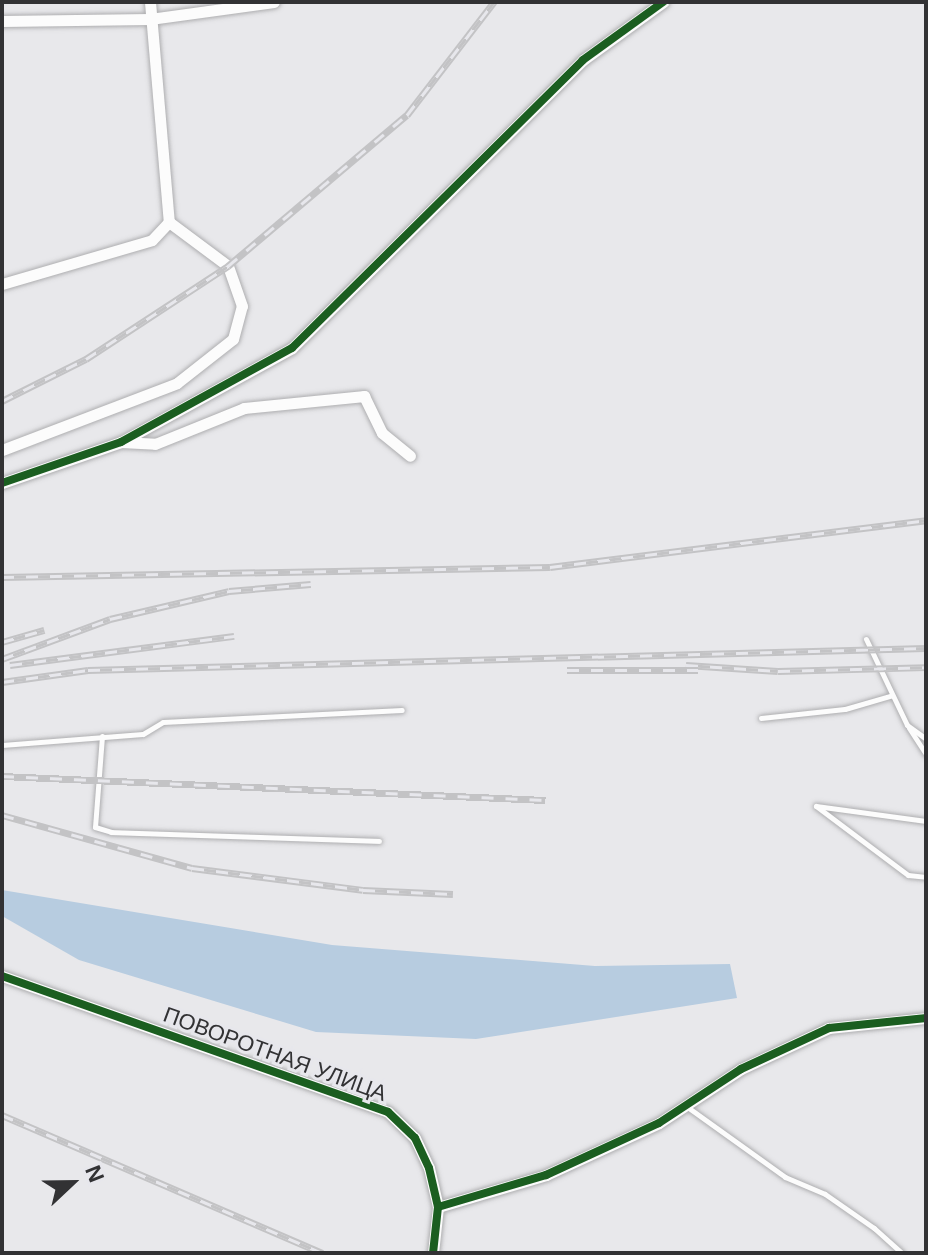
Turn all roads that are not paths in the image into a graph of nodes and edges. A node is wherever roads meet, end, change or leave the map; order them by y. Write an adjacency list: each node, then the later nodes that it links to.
1 (150, 2): 4 (street)
2 (274, 2): 4 (street)
3 (663, 2): 8 (street)
4 (150, 19): 5 (street); 6 (street)
5 (2, 21)
6 (169, 222): 7 (street); 9 (street)
7 (2, 284)
8 (121, 442): 10 (street); 11 (street)
9 (2, 450)
10 (410, 456)
11 (2, 483)
12 (866, 639): 13 (lane)
13 (890, 696): 15 (lane); 16 (lane)
14 (402, 710): 17 (lane)
15 (761, 718)
16 (907, 725): 18 (lane); 20 (lane)
17 (102, 736): 19 (lane); 22 (lane)
18 (926, 739)
19 (2, 745)
20 (926, 754)
21 (926, 821): 23 (lane)
22 (379, 841)
23 (926, 877)
24 (2, 976): 27 (street, ПОВОРОТНАЯ УЛИЦА)
25 (926, 1018): 26 (street)
26 (686, 1106): 27 (street); 29 (lane)
27 (438, 1207): 28 (street, ПОВОРОТНАЯ УЛИЦА)
28 (433, 1253)
29 (902, 1253)

